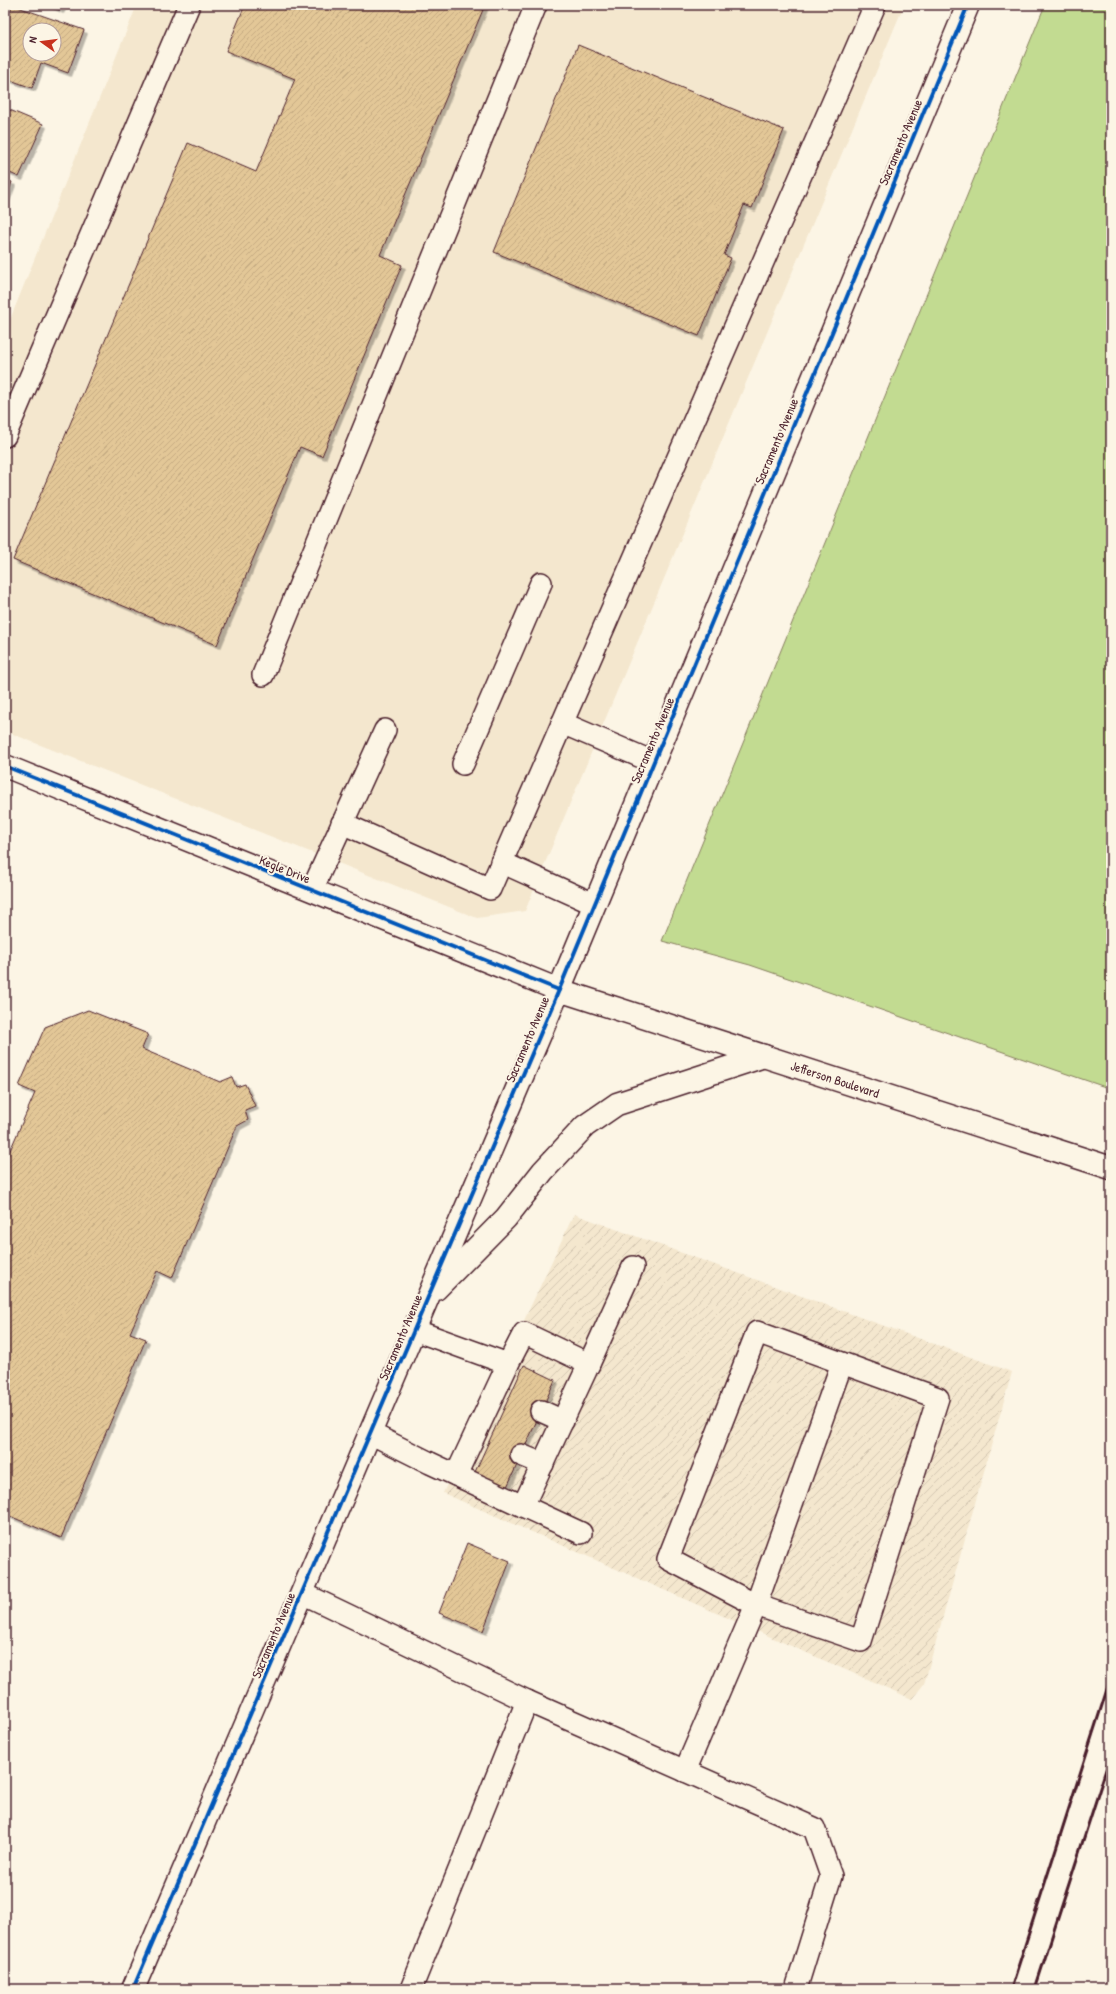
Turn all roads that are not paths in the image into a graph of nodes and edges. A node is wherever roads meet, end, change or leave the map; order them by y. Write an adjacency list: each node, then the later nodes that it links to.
1 (189, 5): 5 (lane)
2 (536, 5): 7 (lane)
3 (874, 5): 8 (lane)
4 (965, 6): 10 (main road, Sacramento Avenue)
5 (5, 436)
6 (541, 583): 11 (lane)
7 (263, 675)
8 (562, 723): 10 (lane); 14 (lane)
9 (385, 730): 13 (lane)
10 (653, 762): 16 (main road, Sacramento Avenue)
11 (464, 764)
12 (5, 766): 15 (main road, Kegle Drive)
13 (342, 822): 14 (lane); 15 (lane)
14 (502, 862): 16 (lane)
15 (312, 890): 17 (main road, Kegle Drive)
16 (594, 904): 17 (main road, Sacramento Avenue)
17 (559, 990): 18 (main road, Jefferson Boulevard); 21 (main road, Sacramento Avenue)
18 (764, 1056): 19 (main road, Jefferson Boulevard); 21 (main road)
19 (1111, 1168)
20 (633, 1268): 25 (lane)
21 (428, 1297): 22 (main road, Sacramento Avenue)
22 (414, 1330): 24 (lane); 28 (main road, Sacramento Avenue)
23 (842, 1363): 35 (lane); 35 (lane); 35 (lane)
24 (508, 1364): 25 (lane); 31 (lane)
25 (589, 1364): 27 (lane)
26 (541, 1411): 27 (lane)
27 (563, 1421): 30 (lane)
28 (370, 1433): 31 (lane); 34 (main road, Sacramento Avenue)
29 (521, 1455): 30 (lane)
30 (542, 1464): 32 (lane)
31 (456, 1475): 32 (lane)
32 (523, 1506): 33 (lane)
33 (581, 1532)
34 (302, 1593): 36 (lane); 38 (main road, Sacramento Avenue)
35 (756, 1604): 37 (lane)
36 (527, 1701): 37 (lane); 39 (lane)
37 (685, 1771): 40 (lane)
38 (133, 1989)
39 (411, 1989)
40 (796, 1989)

